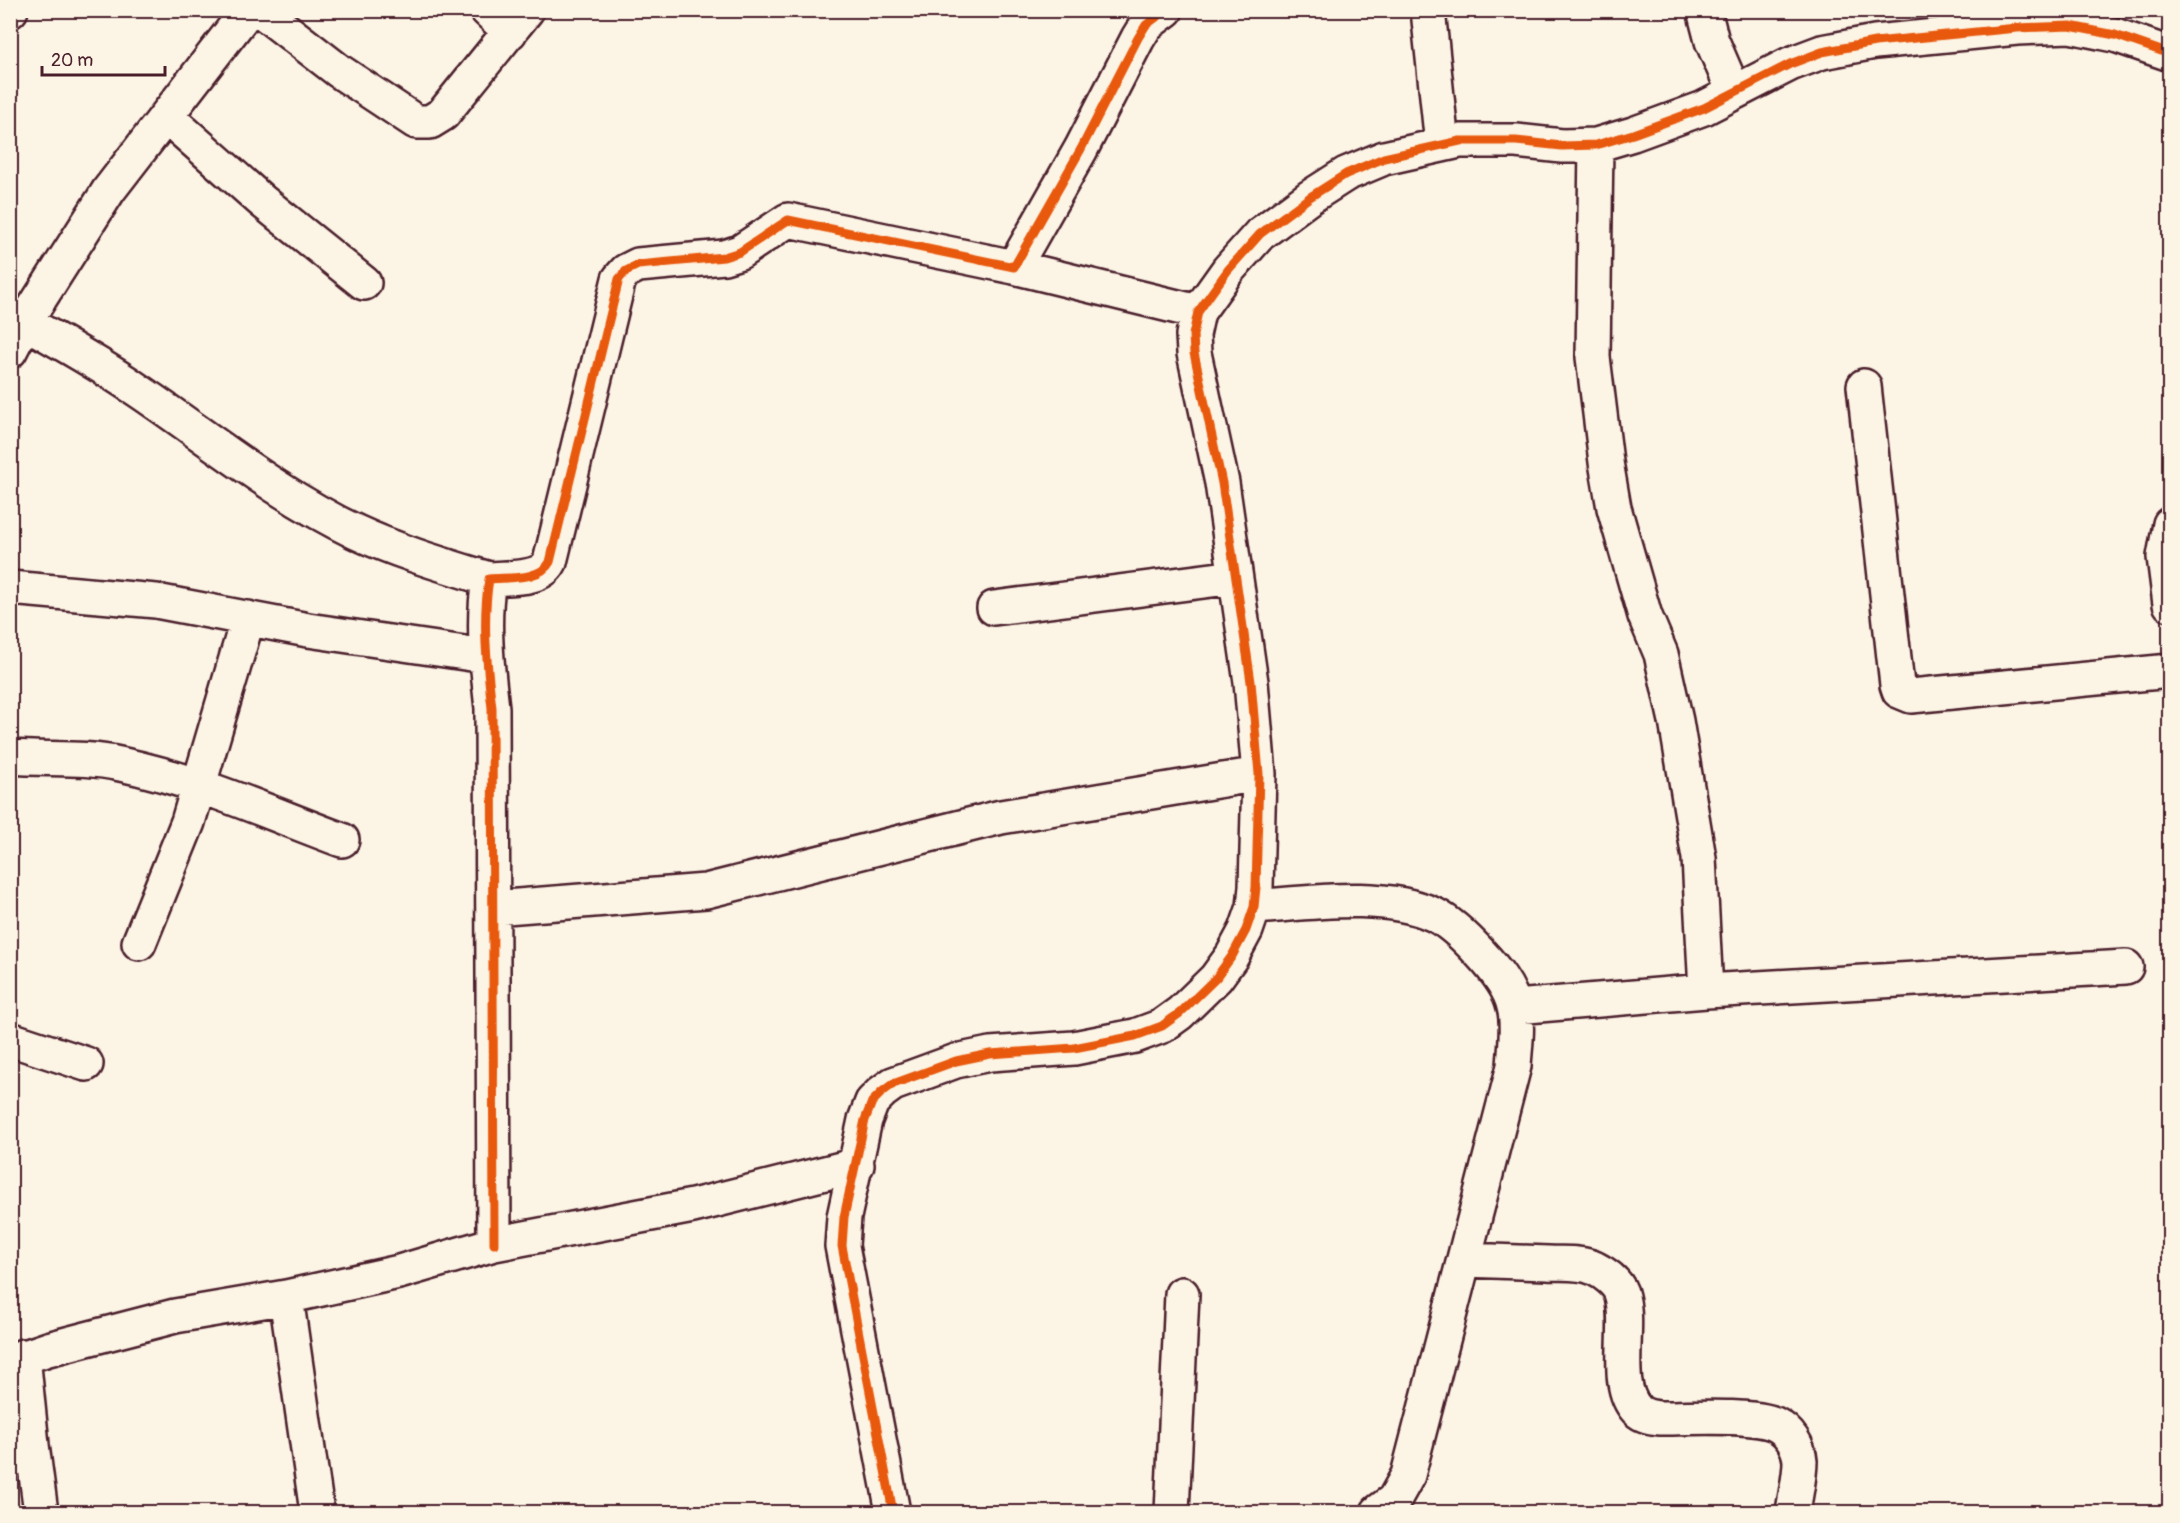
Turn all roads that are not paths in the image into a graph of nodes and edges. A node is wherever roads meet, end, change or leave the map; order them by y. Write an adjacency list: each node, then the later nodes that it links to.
1 (248, 10): 9 (street)
2 (261, 10): 6 (street)
3 (1428, 10): 10 (street)
4 (1704, 10): 8 (street)
5 (1161, 11): 12 (street)
6 (508, 18)
7 (2169, 54): 8 (street)
8 (1734, 92): 11 (street)
9 (167, 117): 13 (street); 15 (street)
10 (1442, 145): 11 (street); 14 (street)
11 (1596, 145): 35 (street)
12 (1014, 267): 14 (street); 20 (street)
13 (364, 283)
14 (1198, 312): 19 (street)
15 (18, 318): 16 (street); 20 (street)
16 (10, 351)
17 (1864, 386): 26 (street)
18 (2169, 524): 22 (street)
19 (1235, 577): 23 (street); 28 (street)
20 (489, 579): 25 (street)
21 (10, 588): 24 (street)
22 (2169, 604)
23 (994, 608)
24 (248, 618): 25 (street); 29 (street)
25 (485, 656): 32 (street)
26 (2169, 671)
27 (10, 757): 29 (street)
28 (1259, 774): 31 (street); 32 (street)
29 (199, 786): 30 (street); 33 (street)
30 (342, 840)
31 (1254, 907): 36 (street); 39 (street)
32 (493, 909): 40 (street)
33 (139, 943)
34 (2126, 967): 35 (street)
35 (1706, 991): 36 (street)
36 (1515, 1007): 41 (street)
37 (10, 1039): 38 (street)
38 (86, 1064)
39 (857, 1165): 40 (street); 47 (street)
40 (494, 1244): 43 (street)
41 (1465, 1260): 49 (street); 50 (street)
42 (1182, 1294): 48 (street)
43 (286, 1297): 44 (street); 46 (street)
44 (17, 1359): 45 (street)
45 (41, 1512)
46 (317, 1512)
47 (893, 1512)
48 (1172, 1512)
49 (1378, 1512)
50 (1792, 1512)

